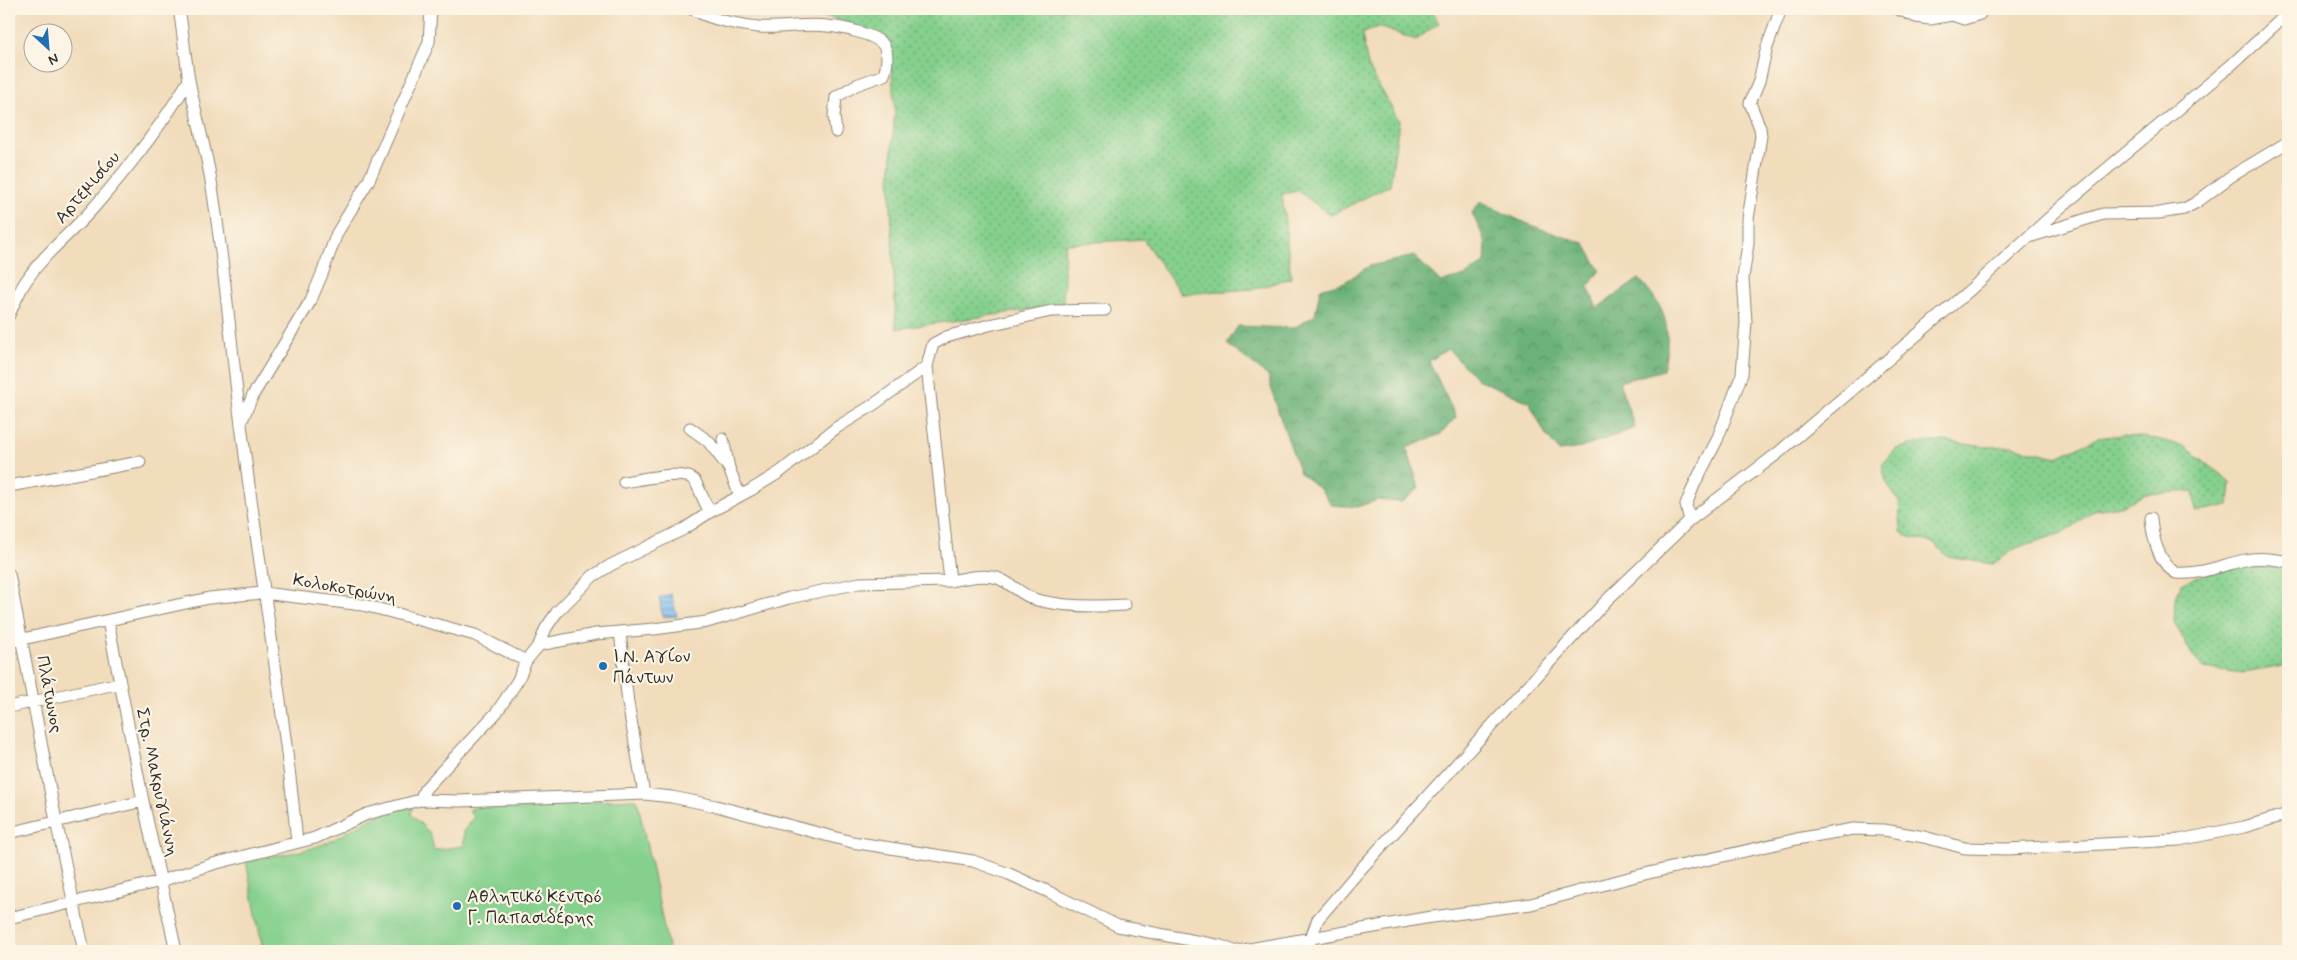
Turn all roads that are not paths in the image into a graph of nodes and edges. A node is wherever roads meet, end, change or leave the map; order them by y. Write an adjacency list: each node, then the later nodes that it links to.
1 (180, 9): 8 (street)
2 (431, 9): 15 (street)
3 (692, 9): 9 (street)
4 (1781, 9): 25 (street)
5 (1898, 9): 7 (street)
6 (2288, 13): 11 (street)
7 (1980, 14)
8 (189, 80): 13 (street, Αρτεμισίου); 15 (street)
9 (836, 132)
10 (2288, 142): 11 (street)
11 (2026, 237): 25 (street)
12 (1105, 310): 14 (street)
13 (9, 315)
14 (927, 366): 22 (street); 28 (street)
15 (241, 422): 29 (street)
16 (690, 428): 19 (street)
17 (724, 439): 19 (street)
18 (140, 462): 21 (street)
19 (729, 468): 22 (street)
20 (624, 482): 23 (street)
21 (9, 486)
22 (740, 496): 23 (street)
23 (710, 512): 35 (street)
24 (2151, 518): 26 (street)
25 (1690, 520): 50 (street)
26 (2288, 562)
27 (9, 574): 33 (street, Πλάτωνος)
28 (950, 581): 30 (street); 32 (street)
29 (263, 593): 31 (street, Κολοκοτρώνη); 36 (street, Κολοκοτρώνη); 46 (street)
30 (1125, 605)
31 (108, 620): 33 (street, Κολοκοτρώνη); 37 (street, Στρ. Μακρυγιάννη)
32 (620, 632): 35 (street); 40 (street)
33 (22, 638): 34 (street, Κολοκοτρώνη); 38 (street, Πλάτωνος)
34 (9, 642)
35 (539, 645): 36 (street)
36 (526, 661): 41 (street)
37 (120, 683): 38 (street); 42 (street, Στρ. Μακρυγιάννη)
38 (34, 702): 39 (street); 44 (street, Πλάτωνος)
39 (9, 708)
40 (644, 794): 41 (street); 53 (street)
41 (420, 800): 46 (street)
42 (143, 801): 44 (street); 47 (street, Στρ. Μακρυγιάννη)
43 (2288, 814): 50 (street)
44 (56, 821): 45 (street); 48 (street, Πλάτωνος)
45 (9, 833)
46 (298, 842): 47 (street)
47 (161, 881): 48 (street); 52 (street, Στρ. Μακρυγιάννη)
48 (74, 902): 49 (street); 51 (street, Πλάτωνος)
49 (9, 918)
50 (1310, 938): 54 (street); 55 (street)
51 (84, 951)
52 (176, 951)
53 (1234, 951)
54 (1238, 951)
55 (1308, 951)

